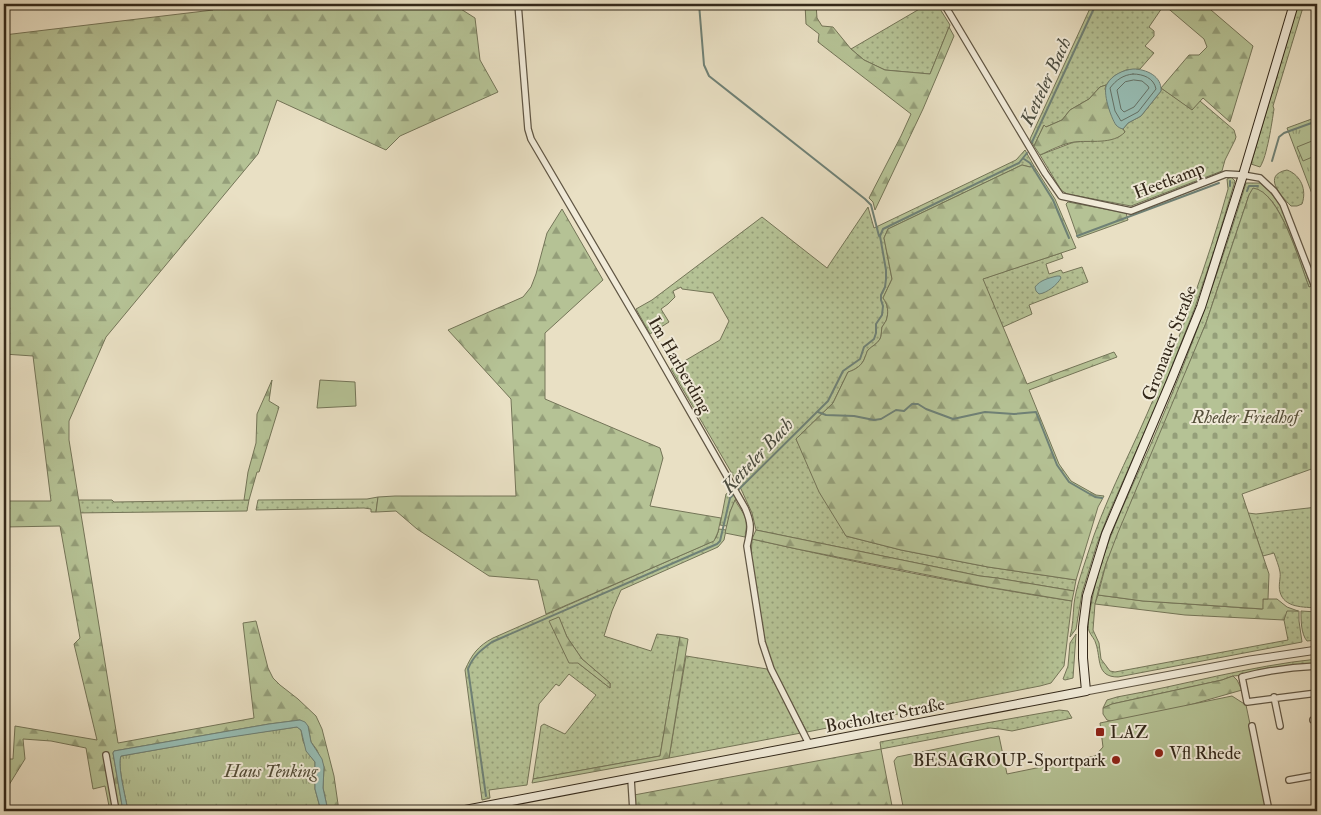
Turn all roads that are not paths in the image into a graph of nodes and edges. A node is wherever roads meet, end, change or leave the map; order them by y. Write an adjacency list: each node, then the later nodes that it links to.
1 (518, 4): 13 (street, Im Harberding)
2 (944, 4): 4 (street, Heetkamp)
3 (1294, 4): 4 (main road, Gronauer Straße)
4 (1243, 175): 5 (street); 8 (main road, Gronauer Straße)
5 (1317, 292)
6 (1317, 650): 8 (street, Bocholter Straße)
7 (1317, 666): 10 (street)
8 (1086, 691): 13 (main road, Bocholter Straße)
9 (1317, 693): 10 (street)
10 (1274, 697): 12 (street)
11 (1252, 726): 21 (street)
12 (1280, 726)
13 (809, 744): 16 (main road, Bocholter Straße)
14 (106, 755): 18 (street)
15 (1317, 775): 17 (street)
16 (631, 779): 19 (main road, Bocholter Straße); 20 (street)
17 (1289, 780)
18 (116, 811)
19 (460, 811)
20 (633, 811)
21 (1268, 811)

